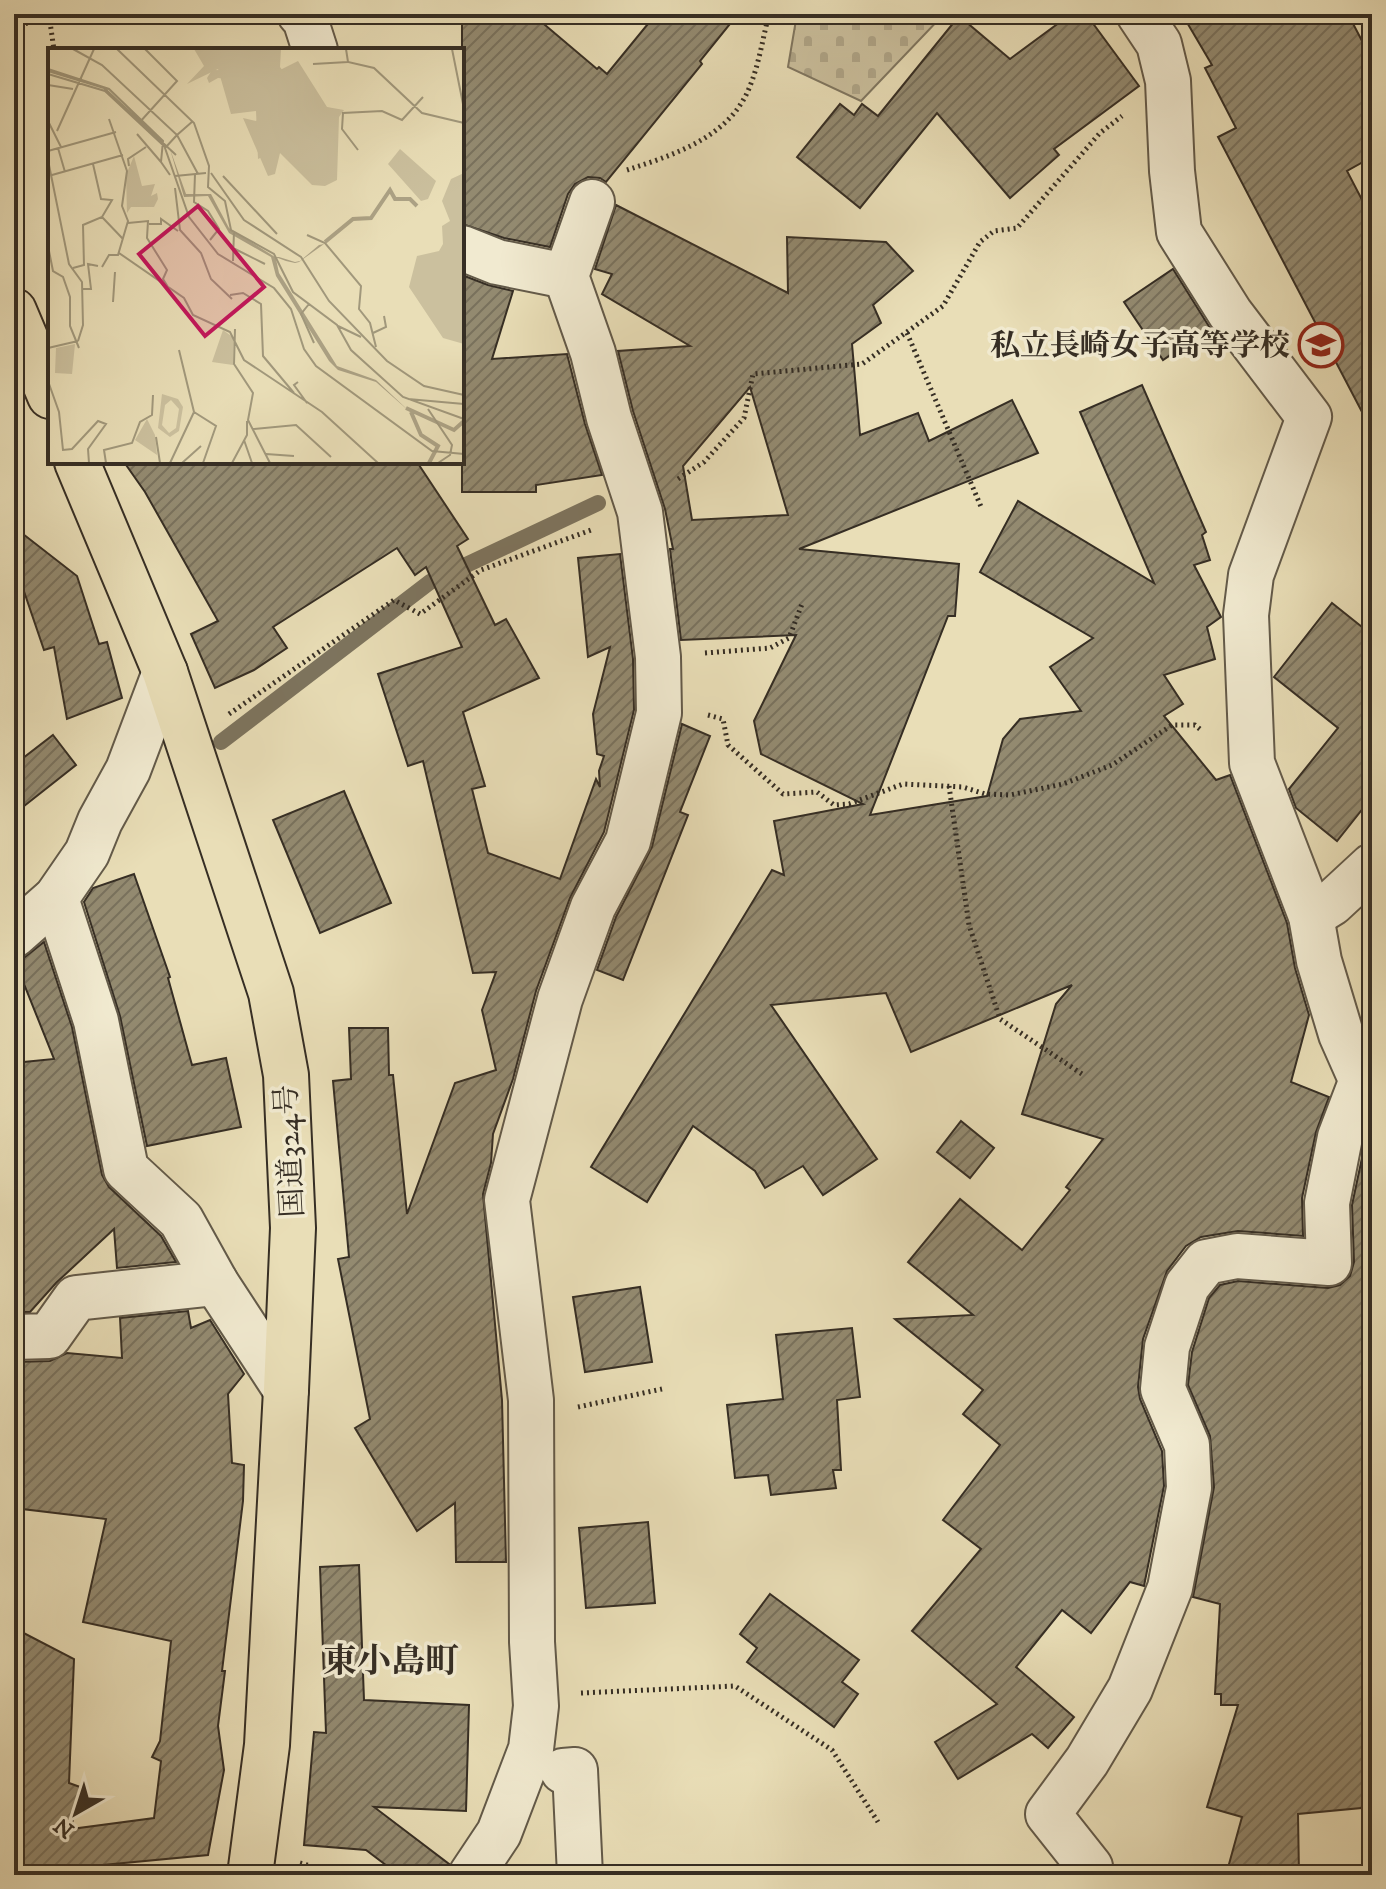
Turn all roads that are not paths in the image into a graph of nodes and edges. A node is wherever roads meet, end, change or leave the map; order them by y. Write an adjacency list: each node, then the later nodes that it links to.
1 (300, 14): 3 (street)
2 (1139, 14): 13 (street)
3 (314, 48)
4 (592, 202): 6 (street)
5 (464, 249): 6 (street)
6 (566, 276): 21 (street)
7 (19, 338): 8 (highway)
8 (48, 392)
9 (78, 464): 10 (highway, 国道324号)
10 (165, 672): 12 (street); 18 (highway, 国道324号)
11 (1372, 866): 13 (street)
12 (56, 898): 14 (street); 16 (street)
13 (1311, 916): 15 (street)
14 (14, 935)
15 (1366, 1093): 23 (street)
16 (216, 1283): 17 (street); 18 (street)
17 (14, 1337)
18 (286, 1390): 20 (highway, 国道324号)
19 (563, 1771): 22 (street)
20 (250, 1875)
21 (471, 1875)
22 (580, 1875)
23 (1089, 1875)

